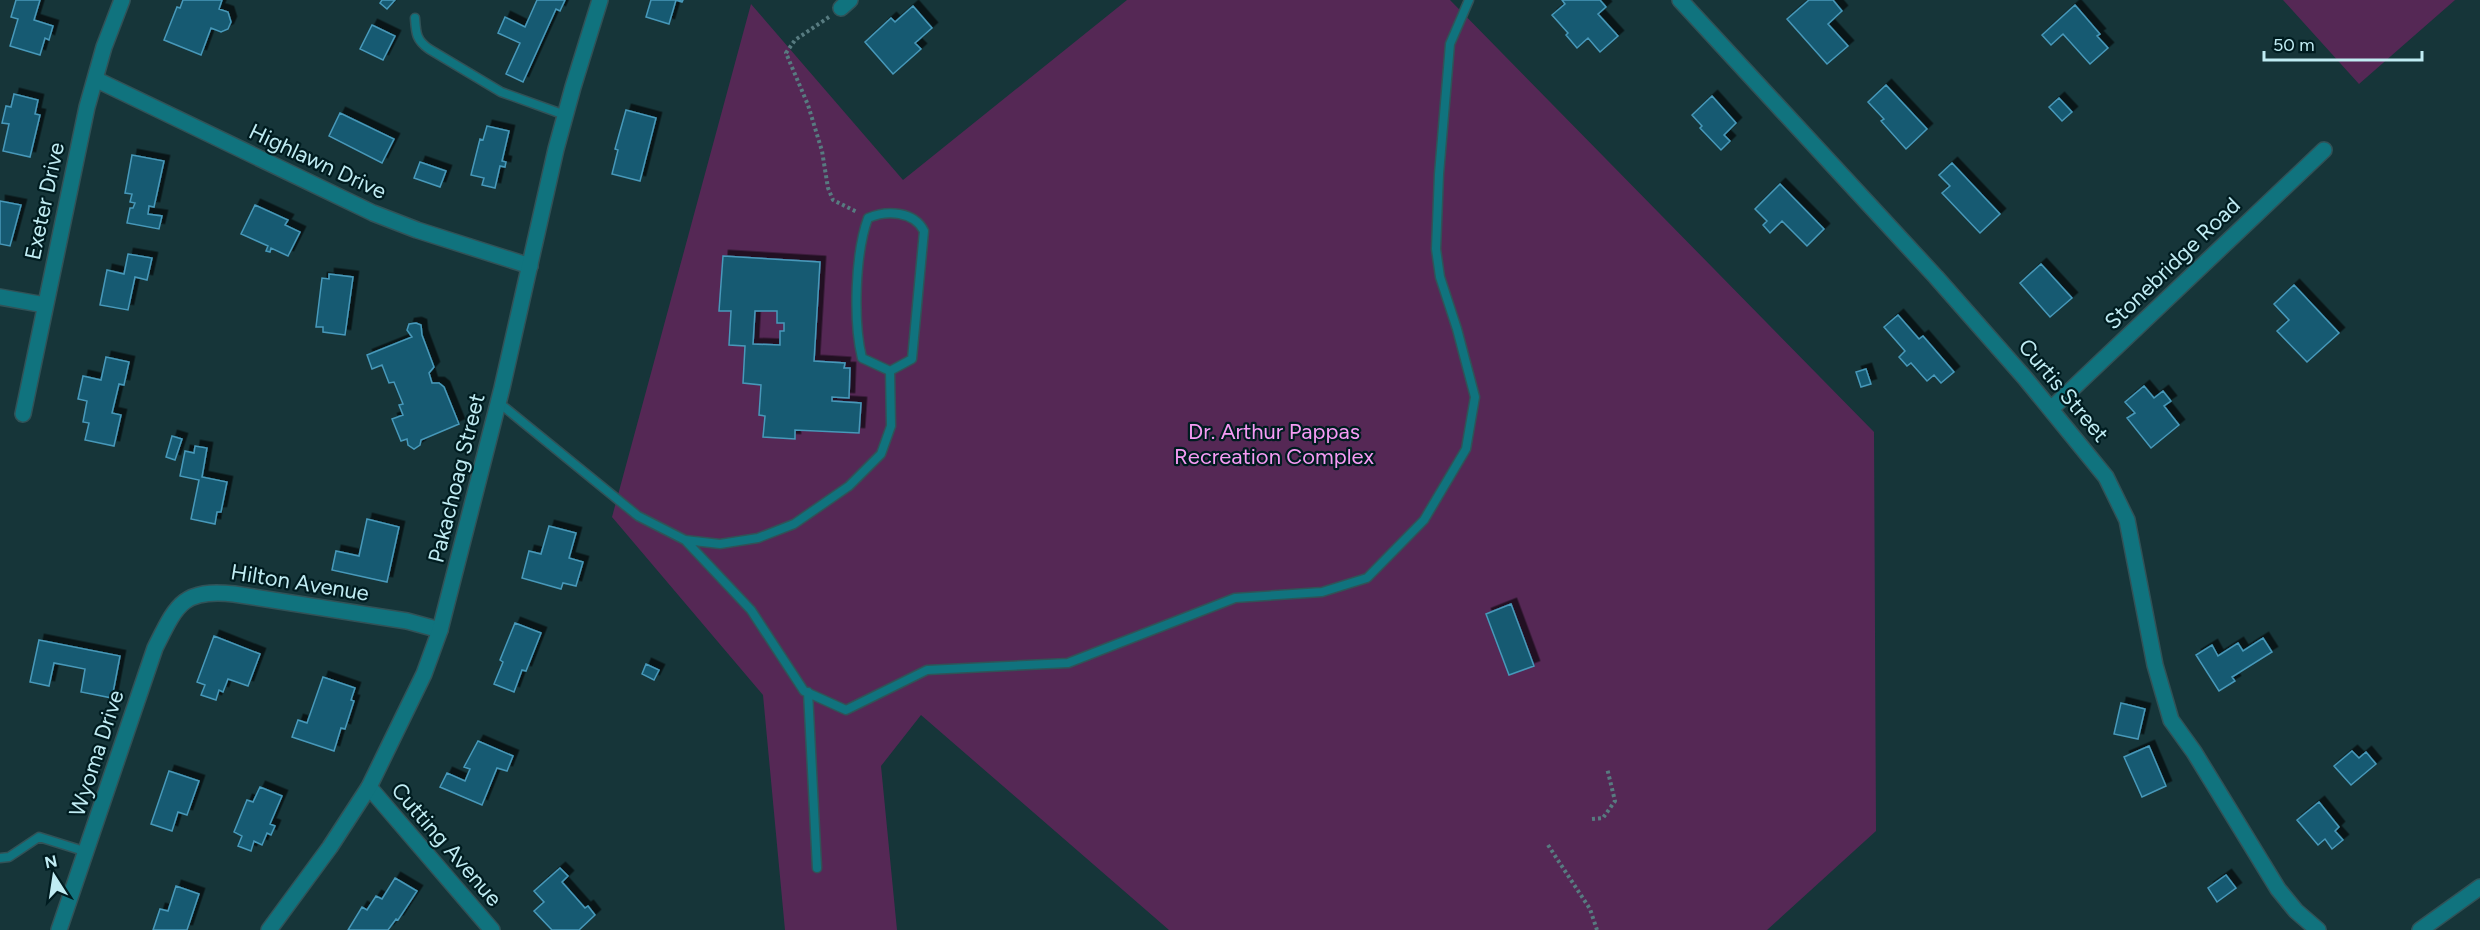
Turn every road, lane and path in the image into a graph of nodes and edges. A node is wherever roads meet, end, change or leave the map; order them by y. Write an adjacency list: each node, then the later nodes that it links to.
1 (122, 0): 7 (street, Exeter Drive)
2 (600, 0): 8 (street, Pakachoag Street)
3 (1469, 0): 21 (lane)
4 (1680, 0): 16 (street, Curtis Street)
5 (846, 4): 10 (path)
6 (415, 18): 8 (lane)
7 (95, 79): 11 (street, Highlawn Drive); 13 (street, Exeter Drive)
8 (565, 115): 11 (street, Pakachoag Street)
9 (2324, 150): 16 (street, Stonebridge Road)
10 (868, 218): 14 (lane); 14 (lane)
11 (530, 266): 15 (street, Pakachoag Street)
12 (0, 297): 13 (street)
13 (45, 305): 17 (street, Exeter Drive)
14 (890, 371): 18 (lane)
15 (498, 402): 18 (lane); 20 (street, Pakachoag Street)
16 (2051, 409): 34 (street, Curtis Street)
17 (23, 414)
18 (686, 540): 21 (lane)
19 (166, 626): 20 (street, Hilton Avenue); 26 (street, Wyoma Drive)
20 (440, 630): 23 (street, Pakachoag Street)
21 (808, 692): 28 (lane)
22 (1606, 768): 24 (path)
23 (369, 787): 31 (street, Pakachoag Street); 32 (street, Cutting Avenue)
24 (1592, 819)
25 (1548, 845): 33 (path)
26 (87, 852): 27 (lane); 30 (street, Wyoma Drive)
27 (0, 858)
28 (817, 868)
29 (2480, 887): 35 (street)
30 (59, 930)
31 (269, 930)
32 (492, 930)
33 (1597, 930)
34 (2318, 930)
35 (2420, 930)

